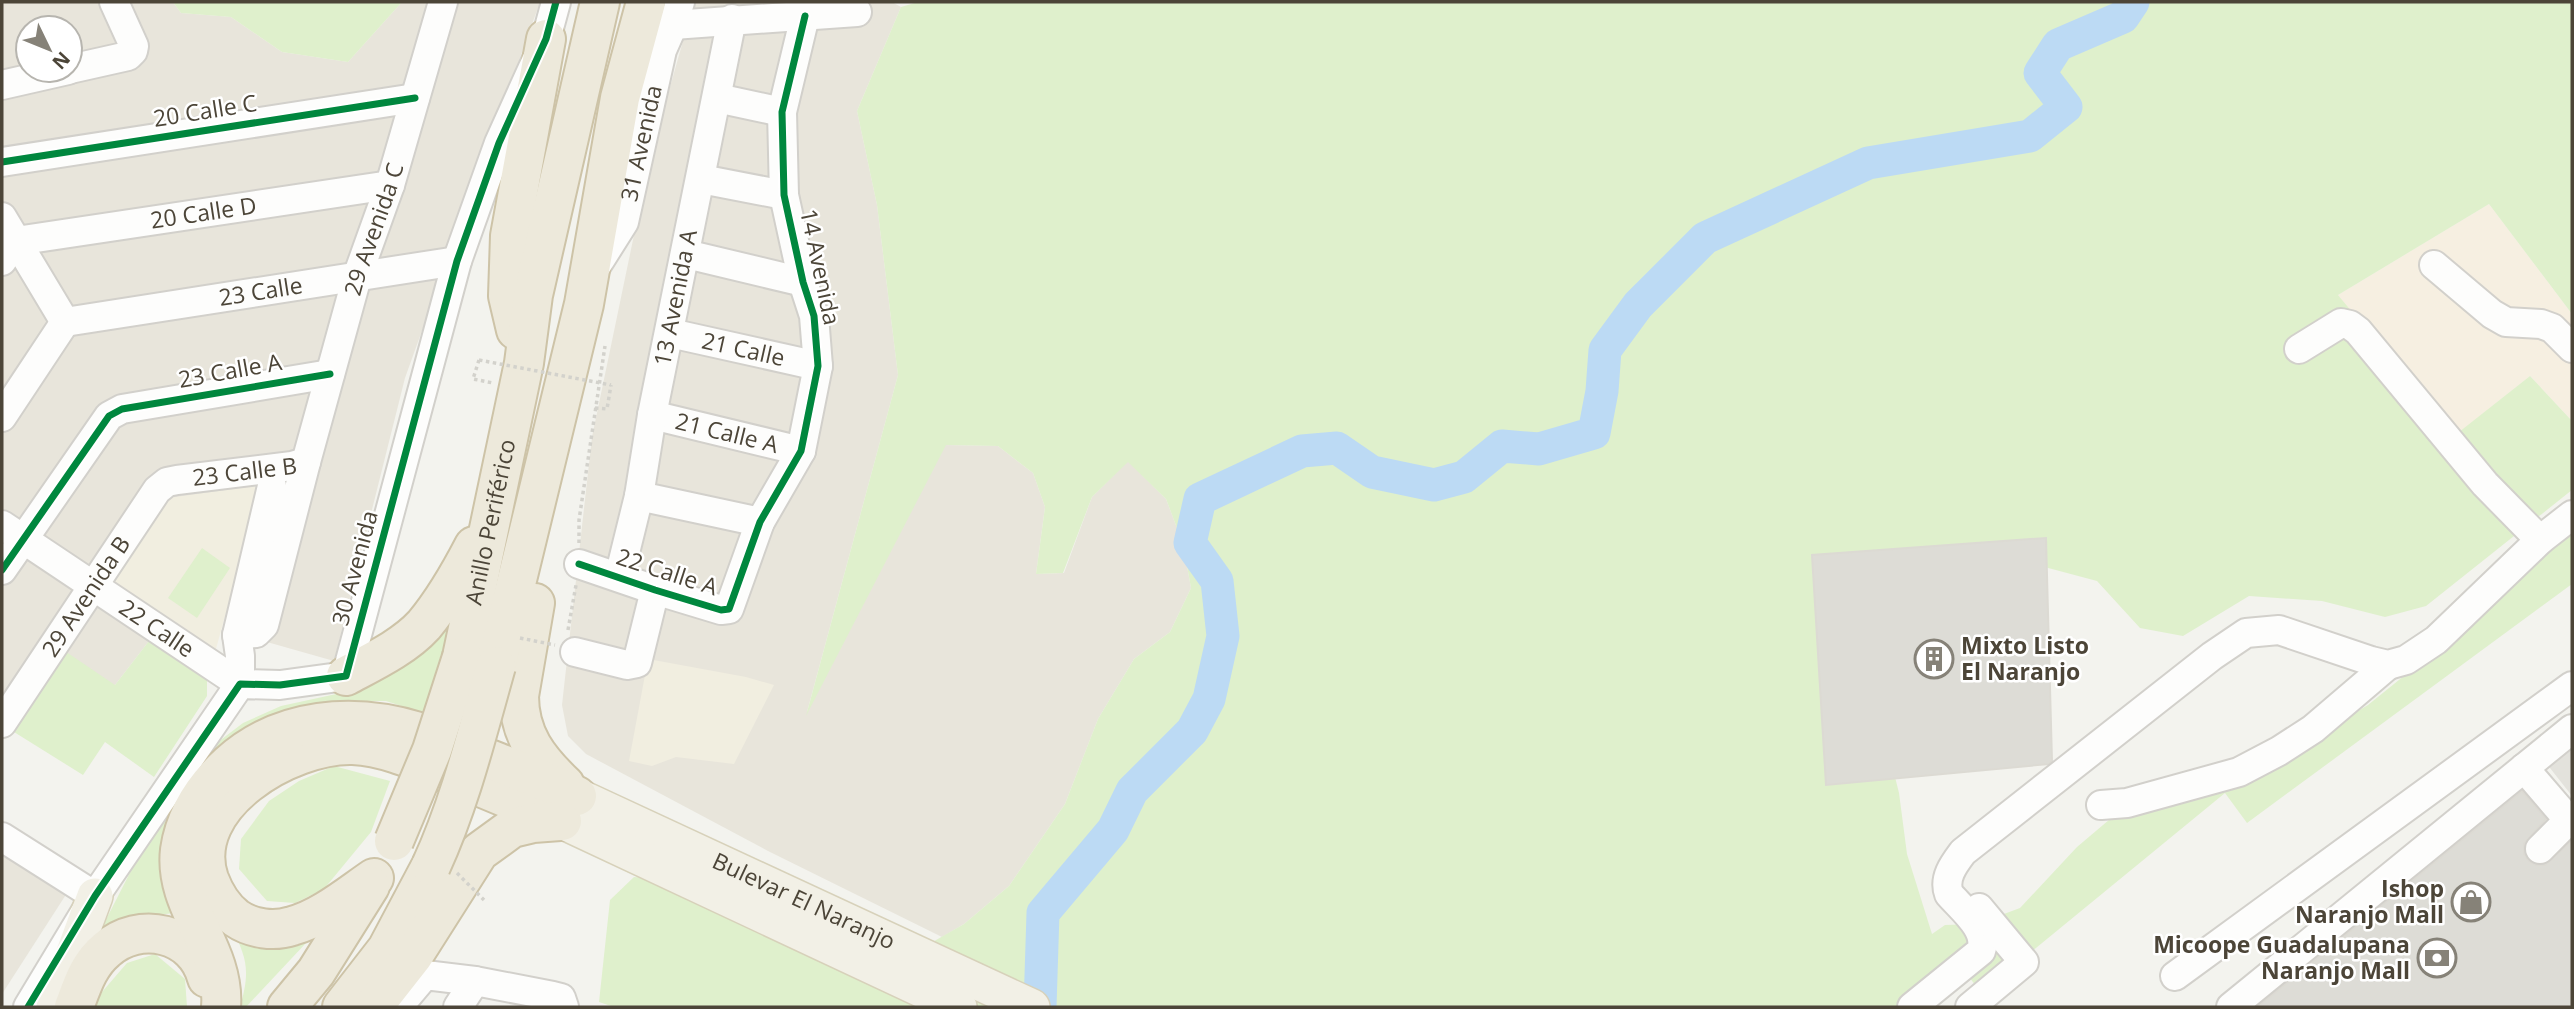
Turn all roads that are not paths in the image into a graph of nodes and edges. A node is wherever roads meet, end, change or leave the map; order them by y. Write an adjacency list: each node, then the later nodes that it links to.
1 (114, 2): 10 (street)
2 (443, 2): 12 (street, 29 Avenida C)
3 (555, 2): 9 (street, 30 Avenida)
4 (600, 2): 28 (highway, Anillo Periférico)
5 (666, 10): 8 (street); 31 (highway, Anillo Periférico)
6 (857, 12): 7 (street)
7 (806, 16): 8 (street); 13 (street, 14 Avenida)
8 (732, 19): 11 (street, 13 Avenida A)
9 (546, 39): 20 (street, 30 Avenida); 28 (highway)
10 (84, 66)
11 (718, 97): 13 (street); 15 (street, 13 Avenida A)
12 (415, 98): 14 (street, 20 Calle C); 16 (street, 29 Avenida C)
13 (782, 113): 17 (street, 14 Avenida)
14 (2, 162)
15 (701, 179): 17 (street); 19 (street, 13 Avenida A)
16 (390, 185): 18 (street, 20 Calle D); 22 (street, 29 Avenida C)
17 (785, 195): 23 (street, 14 Avenida)
18 (6, 240): 24 (street)
19 (686, 254): 23 (street); 25 (street, 13 Avenida A)
20 (457, 261): 22 (street, 23 Calle); 54 (street, 30 Avenida)
21 (2434, 265): 26 (street)
22 (357, 277): 24 (street, 23 Calle); 30 (street, 29 Avenida C)
23 (803, 282): 29 (street, 14 Avenida)
24 (65, 322): 33 (street)
25 (670, 333): 29 (street, 21 Calle); 32 (street, 13 Avenida A)
26 (2572, 348)
27 (2298, 349): 43 (street)
28 (524, 363): 39 (highway, Anillo Periférico)
29 (818, 366): 34 (street, 14 Avenida)
30 (330, 374): 35 (street, 29 Avenida C); 42 (street, 23 Calle A)
31 (565, 381): 52 (highway, Anillo Periférico); 61 (highway)
32 (652, 415): 34 (street, 21 Calle A); 38 (street, 13 Avenida A)
33 (2, 417)
34 (801, 450): 41 (street, 14 Avenida)
35 (307, 460): 36 (street, 23 Calle B); 50 (street, 29 Avenida C)
36 (177, 480): 47 (street, 29 Avenida B)
37 (272, 486): 50 (street)
38 (639, 496): 41 (street); 46 (street, 13 Avenida A)
39 (494, 506): 52 (highway, Anillo Periférico); 54 (highway)
40 (2572, 514): 43 (street)
41 (760, 522): 49 (street, 14 Avenida)
42 (12, 532): 45 (street, 23 Calle A); 47 (street, 22 Calle)
43 (2540, 540): 53 (street)
44 (579, 564): 46 (street, 22 Calle A)
45 (2, 570)
46 (619, 577): 48 (street, 22 Calle A)
47 (92, 585): 55 (street, 22 Calle); 57 (street, 29 Avenida B)
48 (655, 590): 49 (street, 22 Calle A); 51 (street)
49 (735, 596)
50 (237, 635): 55 (street)
51 (565, 646)
52 (479, 661): 65 (highway, Anillo Periférico, bridge); 77 (highway, Anillo Periférico, bridge)
53 (2388, 665): 60 (street); 64 (street)
54 (346, 676): 55 (street)
55 (240, 684): 66 (street)
56 (2572, 686): 67 (street)
57 (2, 723)
58 (2572, 729): 59 (street)
59 (2524, 768): 63 (street); 69 (street)
60 (2101, 805)
61 (582, 815): 65 (highway); 75 (highway); 78 (highway); 81 (main road, Bulevar El Naranjo); 82 (main road, Bulevar El Naranjo)
62 (4, 842): 66 (street)
63 (2540, 849)
64 (1950, 873): 83 (street); 84 (street)
65 (374, 878): 76 (highway, Anillo Periférico)
66 (95, 896): 71 (street); 72 (main road)
67 (2175, 976)
68 (475, 981): 70 (street); 79 (street); 80 (street)
69 (2258, 984): 85 (street); 86 (street)
70 (559, 1002)
71 (28, 1007)
72 (54, 1007)
73 (74, 1007): 74 (highway)
74 (210, 1007)
75 (221, 1007)
76 (288, 1007)
77 (342, 1007)
78 (373, 1007)
79 (398, 1007)
80 (458, 1007)
81 (959, 1007)
82 (1032, 1007)
83 (1912, 1007)
84 (1970, 1007)
85 (2221, 1007)
86 (2231, 1007)

